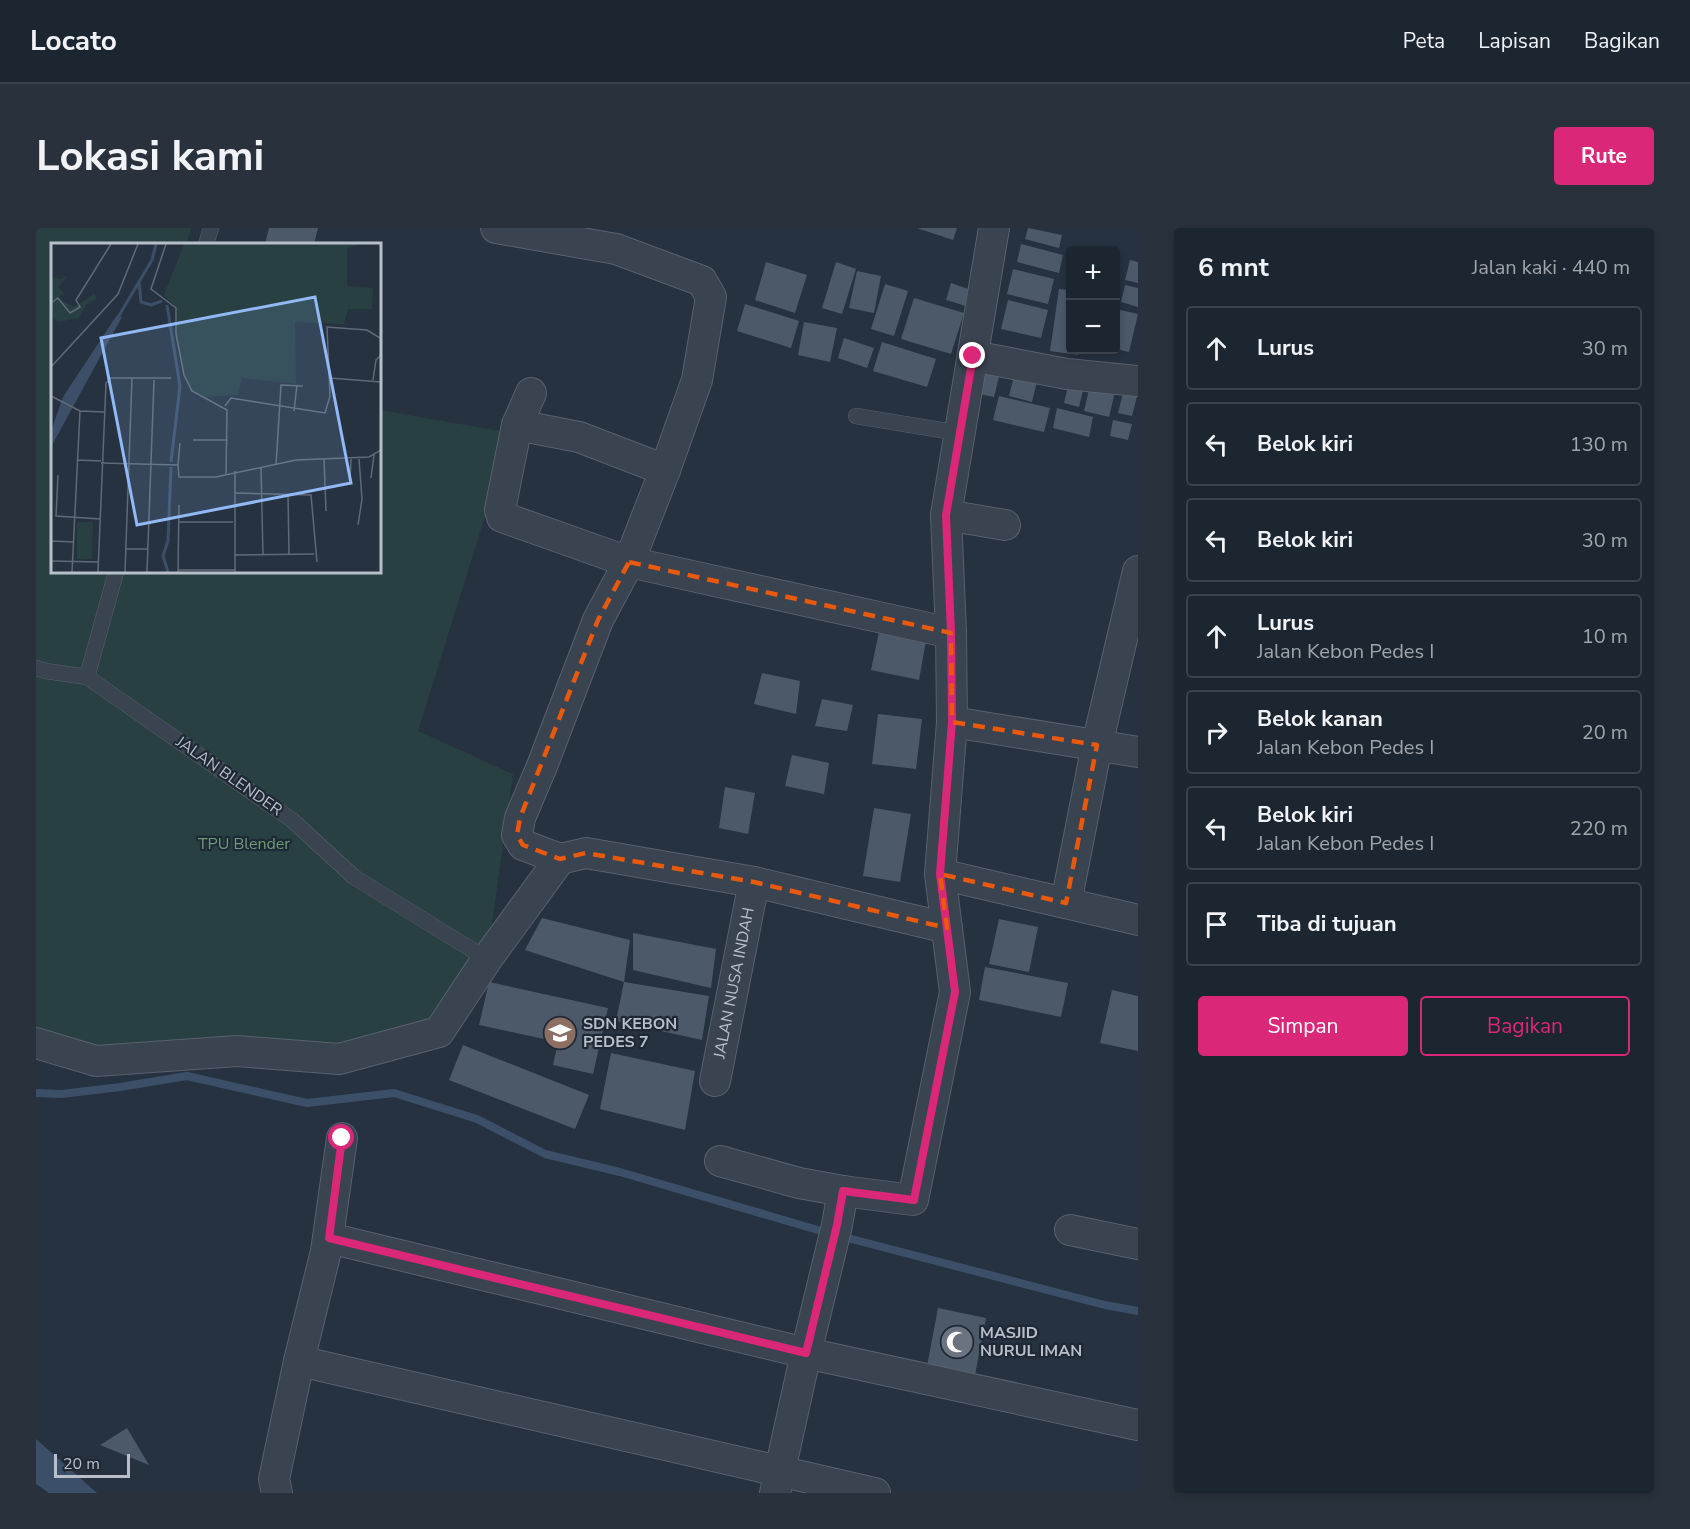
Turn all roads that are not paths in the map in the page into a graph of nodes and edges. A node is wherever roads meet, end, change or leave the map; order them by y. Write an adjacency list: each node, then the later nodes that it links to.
1 (211, 228): 4 (lane)
2 (994, 228): 5 (street)
3 (508, 229): 11 (street)
4 (206, 243)
5 (973, 356): 6 (street); 10 (street)
6 (1138, 381)
7 (531, 393): 9 (street)
8 (856, 416): 10 (lane)
9 (517, 425): 11 (street); 14 (street)
10 (959, 434): 12 (street)
11 (665, 471): 14 (street)
12 (946, 515): 13 (street); 17 (street)
13 (1005, 525)
14 (629, 562): 17 (street); 23 (street)
15 (116, 573): 19 (lane)
16 (1136, 589): 21 (street)
17 (951, 633): 20 (street)
18 (36, 668): 19 (lane)
19 (87, 677): 29 (lane, JALAN BLENDER)
20 (952, 722): 21 (street); 24 (street)
21 (1097, 745): 22 (street); 26 (street)
22 (1138, 752)
23 (560, 860): 25 (street); 29 (street)
24 (940, 874): 26 (street); 28 (street)
25 (754, 882): 28 (street); 31 (street, JALAN NUSA INDAH)
26 (1066, 903): 27 (street)
27 (1138, 920)
28 (947, 928): 34 (street)
29 (488, 959): 30 (street)
30 (36, 1043)
31 (715, 1081)
32 (342, 1138): 36 (street)
33 (720, 1161): 34 (street)
34 (843, 1191): 38 (street)
35 (1070, 1230): 37 (street)
36 (329, 1238): 38 (street); 39 (street)
37 (1138, 1244)
38 (806, 1353): 40 (street); 41 (street)
39 (299, 1361): 41 (street); 42 (street)
40 (1138, 1425)
41 (777, 1482): 43 (street)
42 (276, 1493)
43 (875, 1493)

